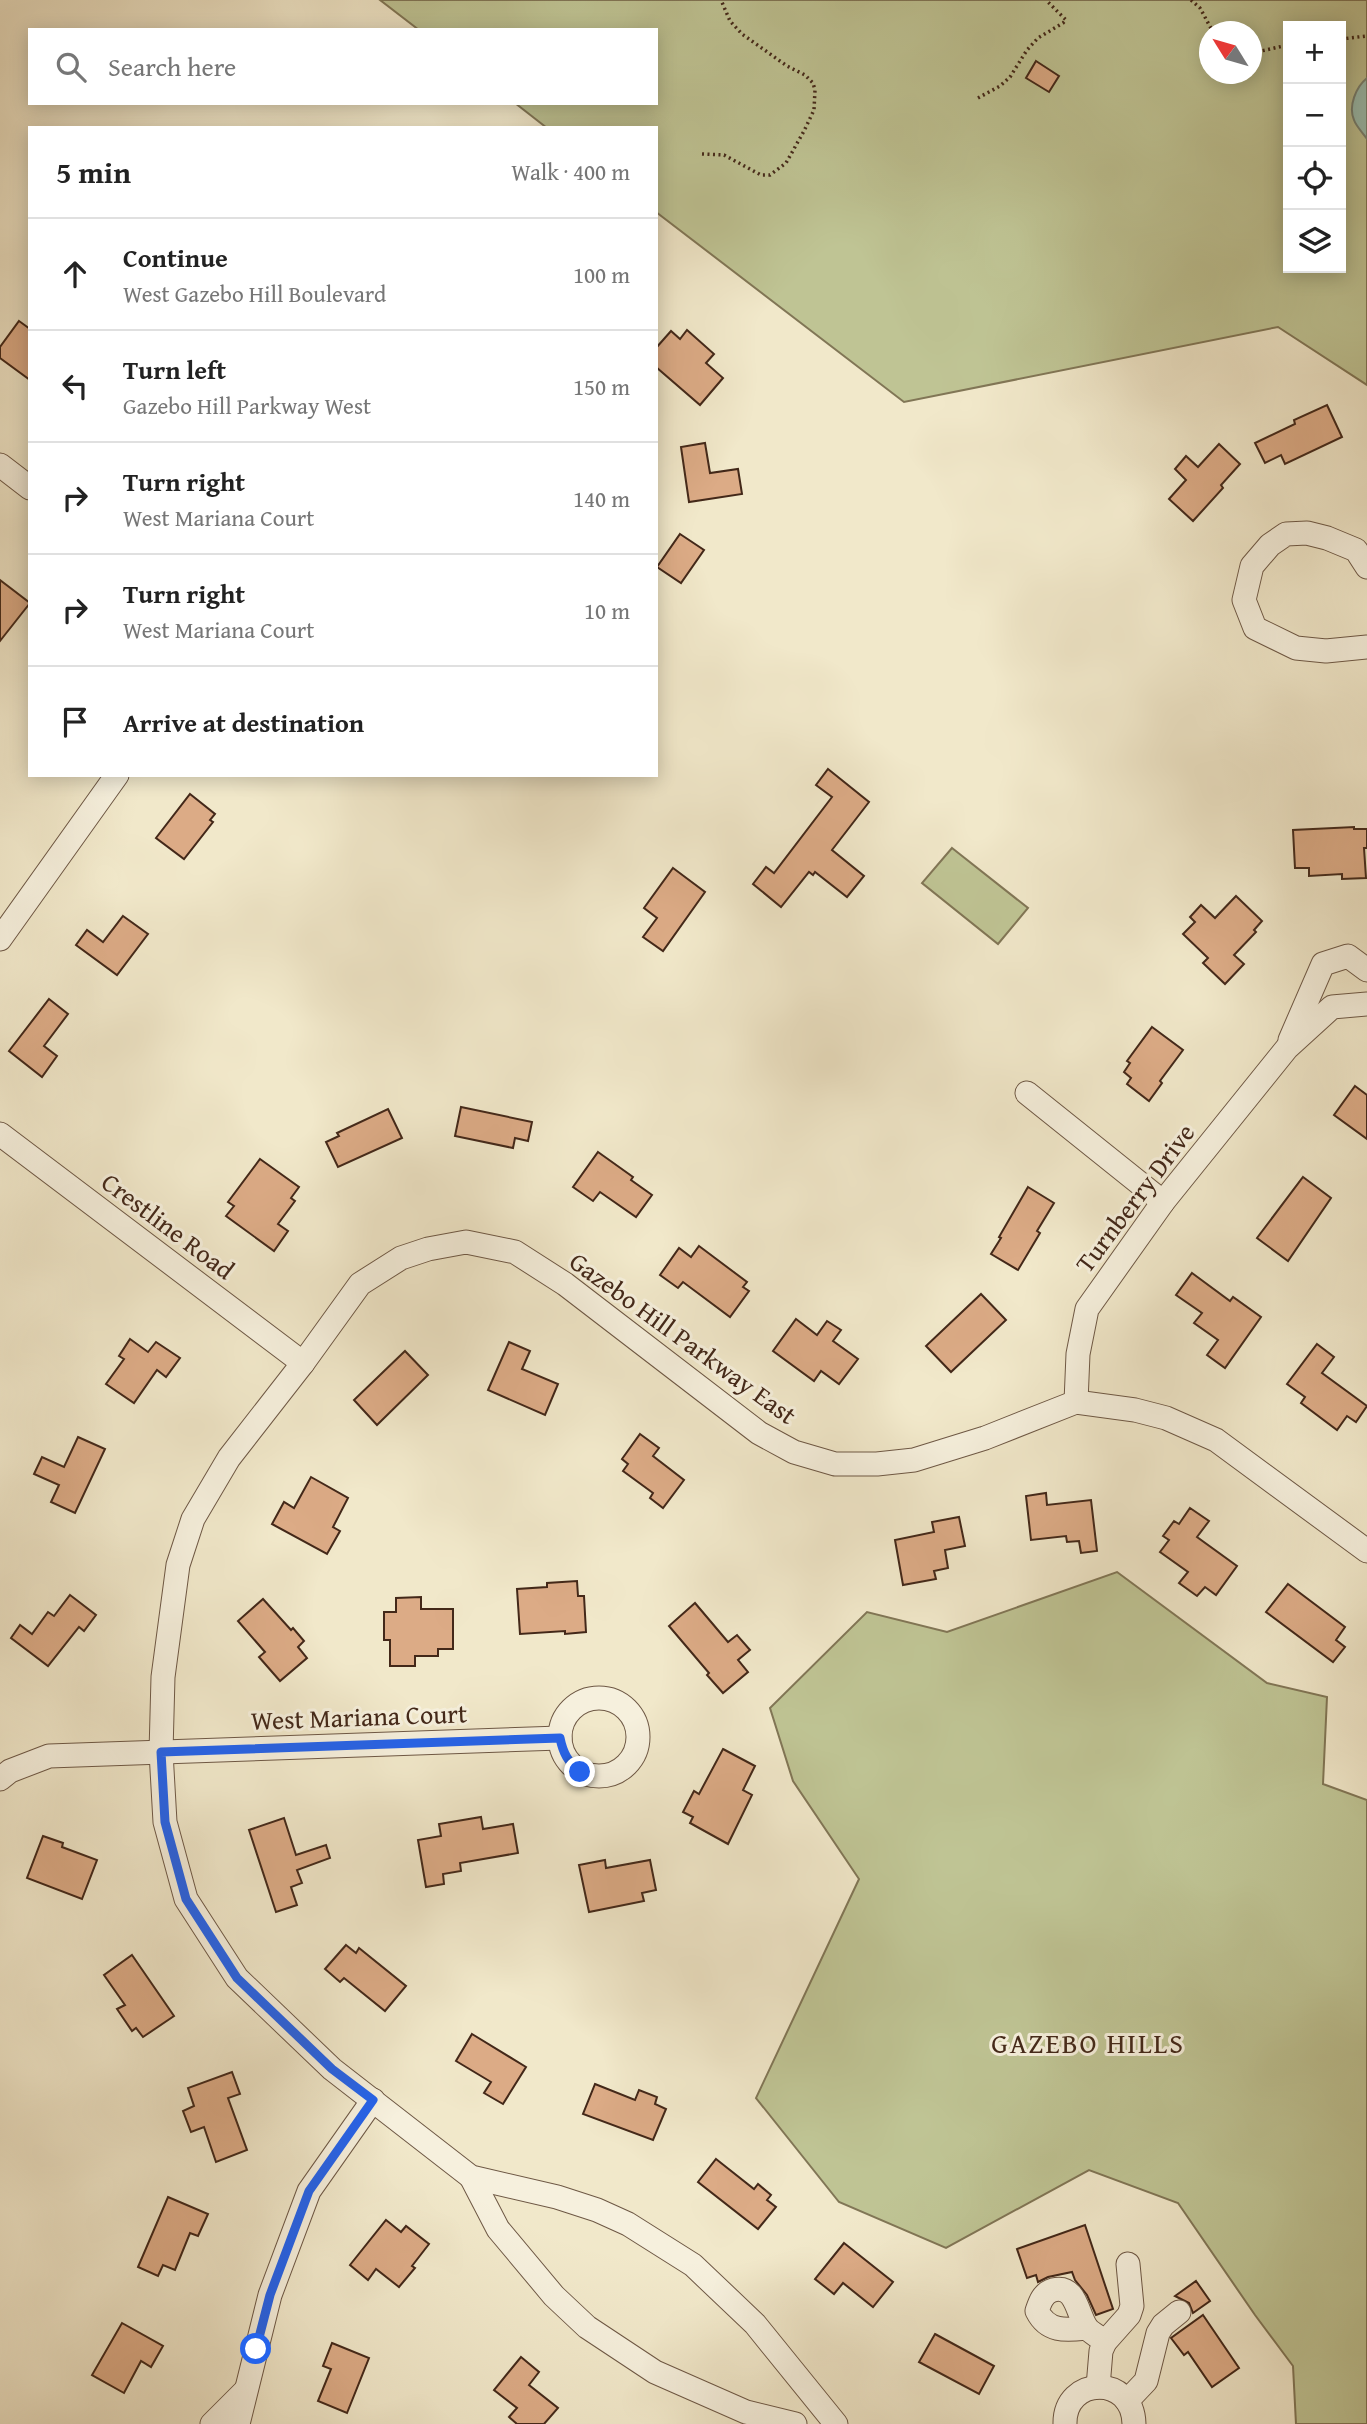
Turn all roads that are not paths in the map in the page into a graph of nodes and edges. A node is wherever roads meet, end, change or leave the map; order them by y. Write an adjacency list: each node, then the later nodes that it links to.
1 (0, 465): 2 (street)
2 (28, 486)
3 (1367, 566): 4 (street)
4 (1367, 647)
5 (116, 777): 6 (street)
6 (0, 939)
7 (1367, 970): 9 (street, Turnberry Drive)
8 (1367, 1004): 9 (street, Turnberry Drive)
9 (1287, 1048): 12 (street, Turnberry Drive)
10 (1027, 1093): 12 (street)
11 (0, 1134): 13 (street, Crestline Road)
12 (1163, 1202): 14 (street, Turnberry Drive)
13 (303, 1363): 14 (street, Gazebo Hill Parkway East); 17 (street, Gazebo Hill Parkway East)
14 (1076, 1402): 15 (street, Gazebo Hill Parkway East)
15 (1367, 1551)
16 (560, 1738): 17 (street, West Mariana Court)
17 (161, 1752): 18 (street, West Mariana Court); 19 (street, Gazebo Hill Parkway East)
18 (0, 1779)
19 (373, 2100): 20 (street, Gazebo Hill Parkway East); 24 (street)
20 (471, 2177): 28 (street); 29 (street)
21 (1128, 2264): 23 (street)
22 (1179, 2312): 25 (street)
23 (1098, 2387): 25 (street); 30 (street)
24 (245, 2391): 26 (street); 27 (street)
25 (1127, 2400): 31 (street)
26 (212, 2424)
27 (238, 2424)
28 (795, 2424)
29 (836, 2424)
30 (1065, 2424)
31 (1134, 2424)

